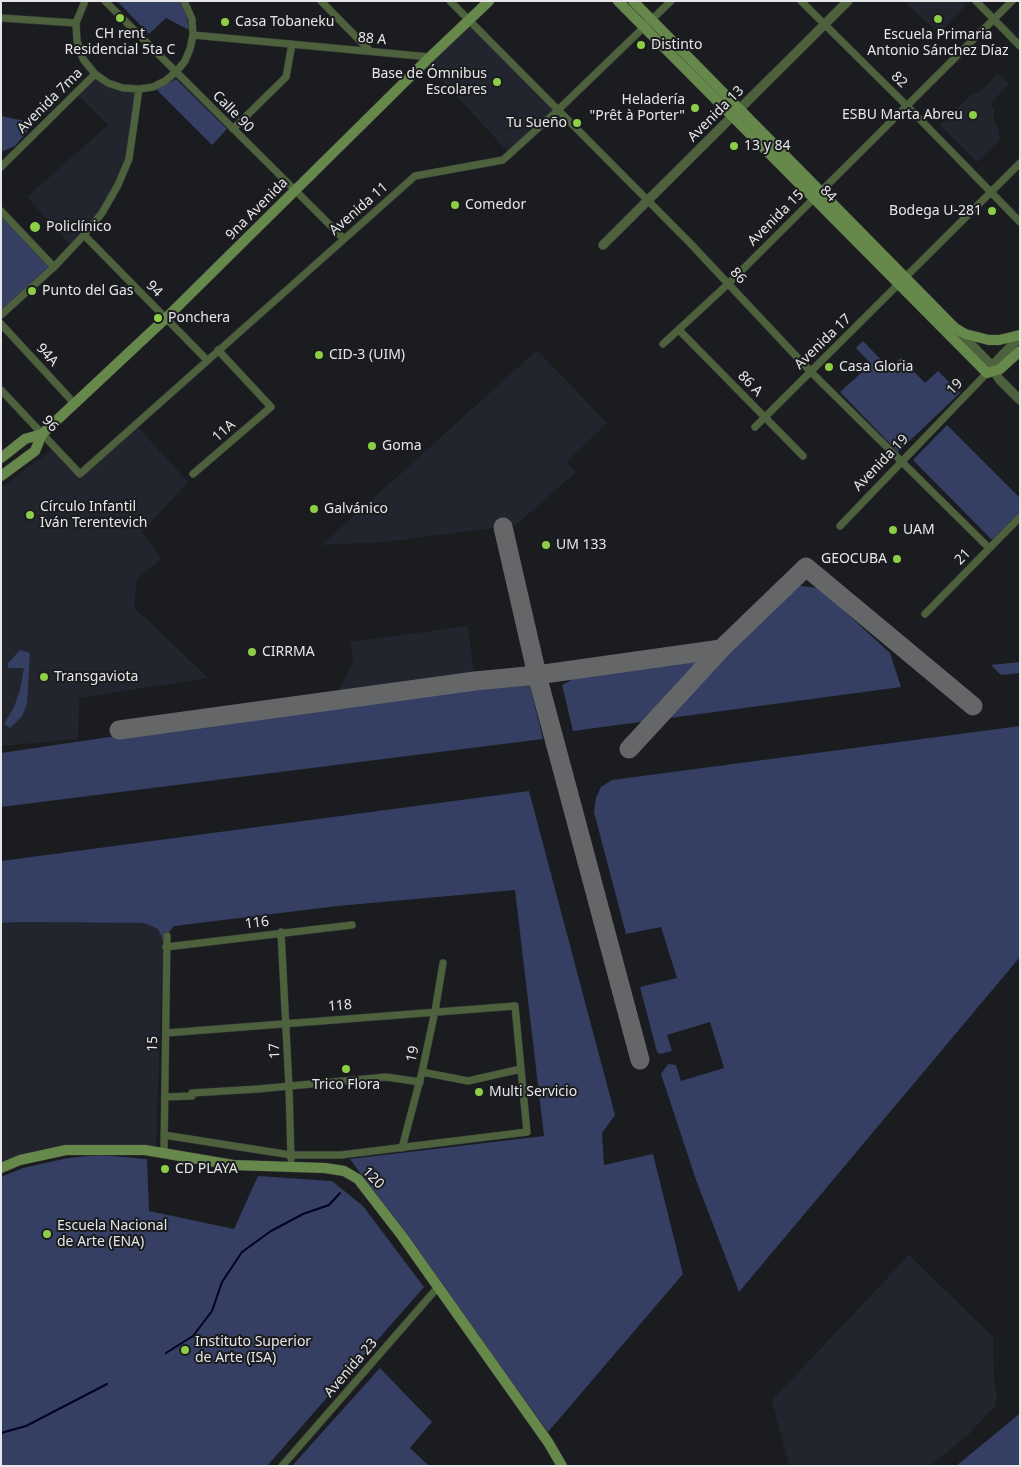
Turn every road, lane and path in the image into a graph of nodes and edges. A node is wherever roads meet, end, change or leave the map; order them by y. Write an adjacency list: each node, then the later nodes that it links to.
1 (85, 1): 17 (street)
2 (105, 1): 25 (street, Calle 90)
3 (184, 1): 20 (street)
4 (322, 1): 23 (street)
5 (450, 1): 15 (street, 86)
6 (489, 1): 15 (main road, 9na Avenida)
7 (618, 1): 18 (main road, 84)
8 (633, 1): 18 (main road, 84)
9 (671, 1): 18 (street, Avenida 11)
10 (801, 1): 19 (street, 82)
11 (848, 1): 19 (street, Avenida 13)
12 (976, 1): 16 (street)
13 (1012, 1): 16 (street, Avenida 15)
14 (1, 18): 17 (street)
15 (469, 20): 24 (main road, 9na Avenida); 29 (street, 86)
16 (994, 20): 22 (street); 28 (street, Avenida 15)
17 (76, 23): 26 (street)
18 (648, 24): 29 (street, Avenida 11); 30 (main road, 84)
19 (824, 25): 28 (street, 82); 30 (street, Avenida 13)
20 (193, 35): 21 (street, 88 A); 25 (street)
21 (292, 44): 23 (street, 88 A); 31 (street)
22 (1020, 46)
23 (370, 52): 24 (street, 88 A)
24 (430, 57): 34 (main road, 9na Avenida)
25 (176, 72): 27 (street); 31 (street, Calle 90)
26 (95, 74): 27 (street); 33 (street, Avenida 7ma)
27 (139, 89): 40 (street)
28 (907, 106): 35 (street, 82); 36 (street, Avenida 15)
29 (558, 110): 37 (street, 86); 41 (street, Avenida 11)
30 (736, 113): 36 (main road, 84); 37 (street, Avenida 13)
31 (233, 129): 34 (street, Calle 90)
32 (1020, 164): 35 (street, Avenida 17)
33 (2, 165)
34 (294, 191): 41 (street, Calle 90); 47 (main road, 9na Avenida)
35 (990, 193): 39 (street, 82); 44 (street, Avenida 17)
36 (816, 195): 44 (main road, 84); 45 (street, Avenida 15)
37 (648, 201): 42 (street, Avenida 13); 45 (street, 86)
38 (1, 211): 43 (street)
39 (1020, 222)
40 (84, 235): 43 (street); 47 (street, 94)
41 (344, 239): 53 (street, Avenida 11)
42 (603, 245)
43 (54, 267): 46 (street)
44 (902, 282): 49 (main road, 84); 56 (main road, 84); 57 (street, Avenida 17)
45 (728, 284): 50 (street, Avenida 15); 57 (street, 86)
46 (1, 315)
47 (166, 318): 55 (street, 94); 60 (main road, 9na Avenida)
48 (1, 324): 60 (street, 94A)
49 (955, 328): 51 (main road); 56 (street)
50 (679, 330): 52 (street, Avenida 15); 62 (street, 86 A)
51 (1020, 336): 56 (street)
52 (663, 344)
53 (218, 350): 55 (street, Avenida 11); 70 (street, 11A)
54 (1020, 351): 56 (main road)
55 (207, 360): 69 (street, Avenida 11)
56 (991, 370): 59 (street, 84); 61 (street, 84); 63 (street, 19)
57 (810, 372): 62 (street, Avenida 17); 68 (street, 86)
58 (1, 390): 65 (street, 96)
59 (1020, 400)
60 (74, 403): 65 (main road, 9na Avenida)
61 (1020, 405)
62 (764, 417): 64 (street); 66 (street, 86 A)
63 (942, 419): 68 (street, Avenida 19)
64 (755, 427)
65 (42, 434): 67 (main road); 69 (street, 96); 71 (main road)
66 (803, 456)
67 (1, 458)
68 (901, 462): 73 (street, Avenida 19); 74 (street, 86)
69 (80, 474)
70 (193, 474)
71 (1, 476)
72 (1020, 517): 74 (street, 21)
73 (840, 526)
74 (989, 548): 75 (street, 21)
75 (925, 614)
76 (352, 925): 77 (street, 116)
77 (281, 932): 79 (street, 116); 82 (street, 17)
78 (167, 936): 79 (street, 15)
79 (166, 947): 83 (street, 15)
80 (443, 963): 81 (street, 19)
81 (435, 1011): 82 (street, 118); 84 (street, 118); 85 (street, 19)
82 (286, 1023): 83 (street, 118); 87 (street, 17)
83 (166, 1033): 88 (street, 15)
84 (521, 1068): 85 (street); 90 (street, 120)
85 (422, 1072): 86 (street, 19)
86 (420, 1082): 87 (street); 90 (street, 19)
87 (289, 1087): 88 (street); 92 (street, 17)
88 (164, 1097): 89 (street, 15)
89 (164, 1135): 91 (street, 15); 92 (street, 120)
90 (402, 1148): 92 (street, 120)
91 (164, 1153): 93 (main road, 120); 94 (main road, 120)
92 (291, 1155): 94 (street, 17)
93 (1, 1168)
94 (291, 1168): 95 (main road, 120)
95 (438, 1286): 96 (street, Avenida 23); 97 (main road, 120)
96 (282, 1466)
97 (562, 1466)

